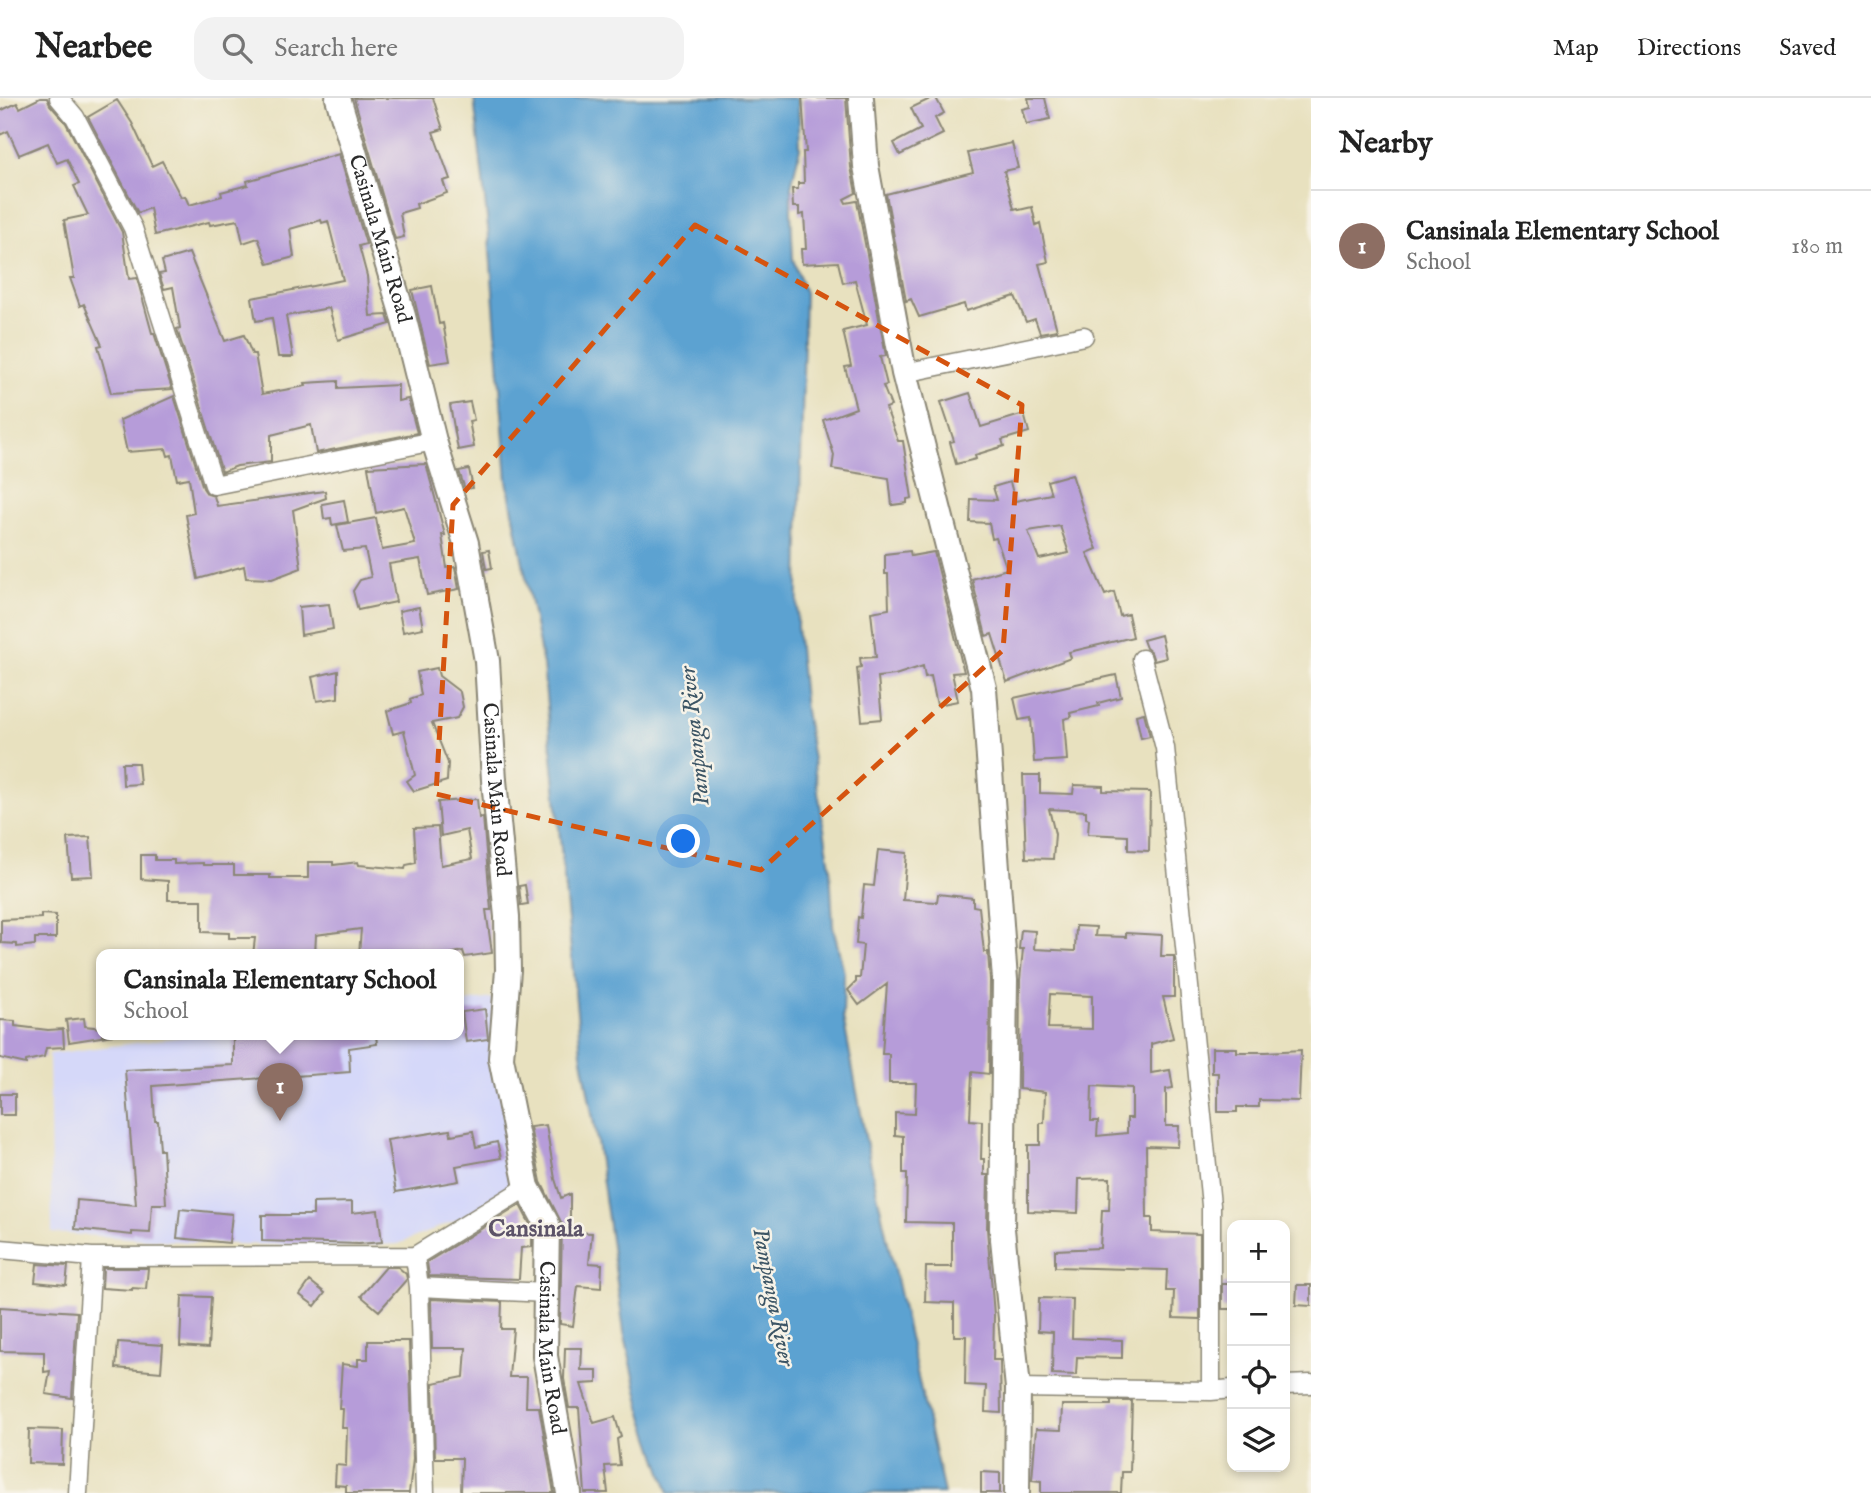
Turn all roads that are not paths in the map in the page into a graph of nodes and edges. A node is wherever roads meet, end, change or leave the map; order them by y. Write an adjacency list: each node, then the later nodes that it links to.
1 (59, 98): 6 (street)
2 (338, 98): 6 (street, Casinala Main Road)
3 (861, 98): 5 (street)
4 (1084, 336): 5 (street)
5 (904, 373): 16 (street)
6 (434, 442): 8 (street, Casinala Main Road)
7 (1142, 659): 18 (street)
8 (527, 1187): 10 (street); 13 (street, Casinala Main Road)
9 (0, 1249): 11 (street)
10 (415, 1256): 11 (street); 12 (street)
11 (92, 1257): 19 (street)
12 (419, 1287): 13 (street); 20 (street)
13 (546, 1293): 21 (street, Casinala Main Road)
14 (1311, 1384): 15 (street)
15 (1290, 1385)
16 (1018, 1388): 18 (street); 22 (street)
17 (1227, 1389): 18 (street)
18 (1211, 1391)
19 (78, 1493)
20 (425, 1493)
21 (569, 1493)
22 (1017, 1493)

